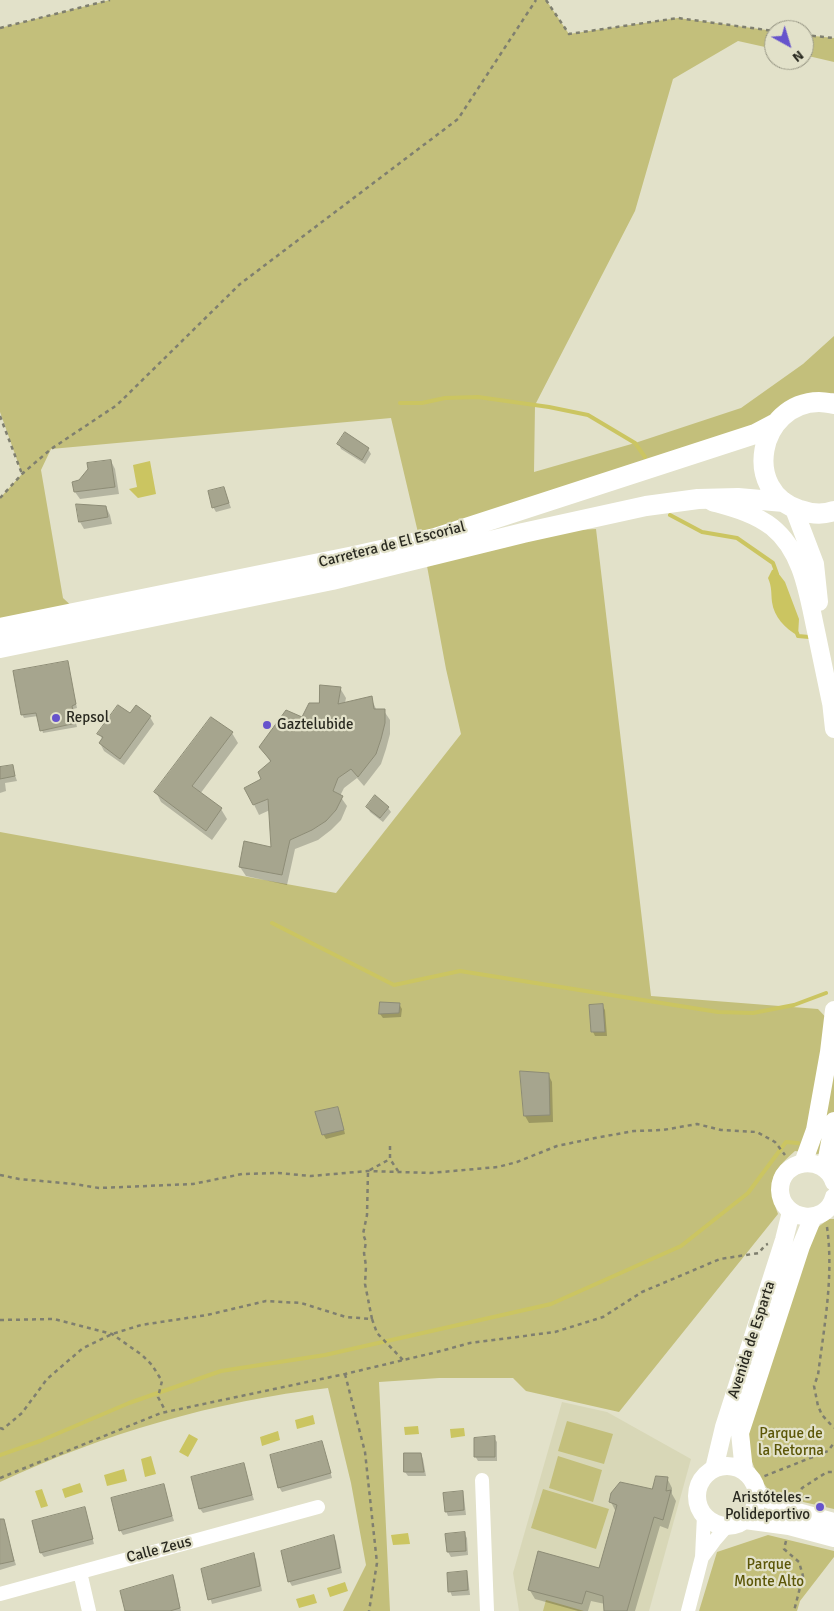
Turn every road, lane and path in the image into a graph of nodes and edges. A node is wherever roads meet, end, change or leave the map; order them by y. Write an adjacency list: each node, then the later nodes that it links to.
1 (110, 0): 4 (path)
2 (536, 0): 11 (path)
3 (546, 0): 5 (path)
4 (0, 28)
5 (764, 30)
6 (814, 36): 7 (path)
7 (834, 38)
8 (834, 404): 10 (highway, Carretera de El Escorial)
9 (0, 416): 11 (path)
10 (774, 424): 14 (highway); 16 (highway, Carretera de El Escorial)
11 (22, 474): 12 (path)
12 (0, 498)
13 (698, 499): 14 (highway, Carretera de El Escorial); 17 (highway, Carretera de El Escorial); 18 (main road)
14 (789, 505): 15 (highway, Carretera de El Escorial); 18 (main road)
15 (834, 511)
16 (0, 628)
17 (0, 648)
18 (831, 703): 19 (main road)
19 (834, 729)
20 (834, 1010): 24 (main road)
21 (834, 1121): 28 (main road)
22 (390, 1146): 23 (path)
23 (390, 1159): 25 (path); 26 (path)
24 (798, 1165): 26 (path); 28 (main road); 30 (main road)
25 (368, 1171): 26 (path); 27 (path); 32 (path)
26 (398, 1171)
27 (0, 1174)
28 (830, 1175)
29 (827, 1208): 30 (main road); 39 (path); 44 (main road, Avenida de Esparta)
30 (791, 1212): 31 (main road, Avenida de Esparta)
31 (784, 1240): 35 (path); 41 (main road, Avenida de Esparta)
32 (372, 1319): 34 (path); 35 (path)
33 (0, 1320): 34 (path)
34 (112, 1334): 37 (path); 38 (path)
35 (403, 1360): 36 (path)
36 (345, 1374): 37 (path); 55 (path)
37 (166, 1412): 42 (path)
38 (0, 1428)
39 (834, 1428)
40 (834, 1443): 44 (path)
41 (714, 1469): 44 (main road); 46 (main road)
42 (0, 1478)
43 (482, 1480): 56 (street)
44 (751, 1482): 47 (main road); 48 (main road)
45 (318, 1507): 52 (street, Calle Zeus)
46 (704, 1515): 49 (main road); 51 (street)
47 (745, 1520): 49 (main road); 50 (main road)
48 (834, 1522)
49 (727, 1526): 51 (street)
50 (834, 1538)
51 (702, 1557): 57 (street)
52 (80, 1572): 53 (street, Calle Zeus); 54 (street)
53 (0, 1594)
54 (89, 1611)
55 (369, 1611)
56 (487, 1611)
57 (688, 1611)

